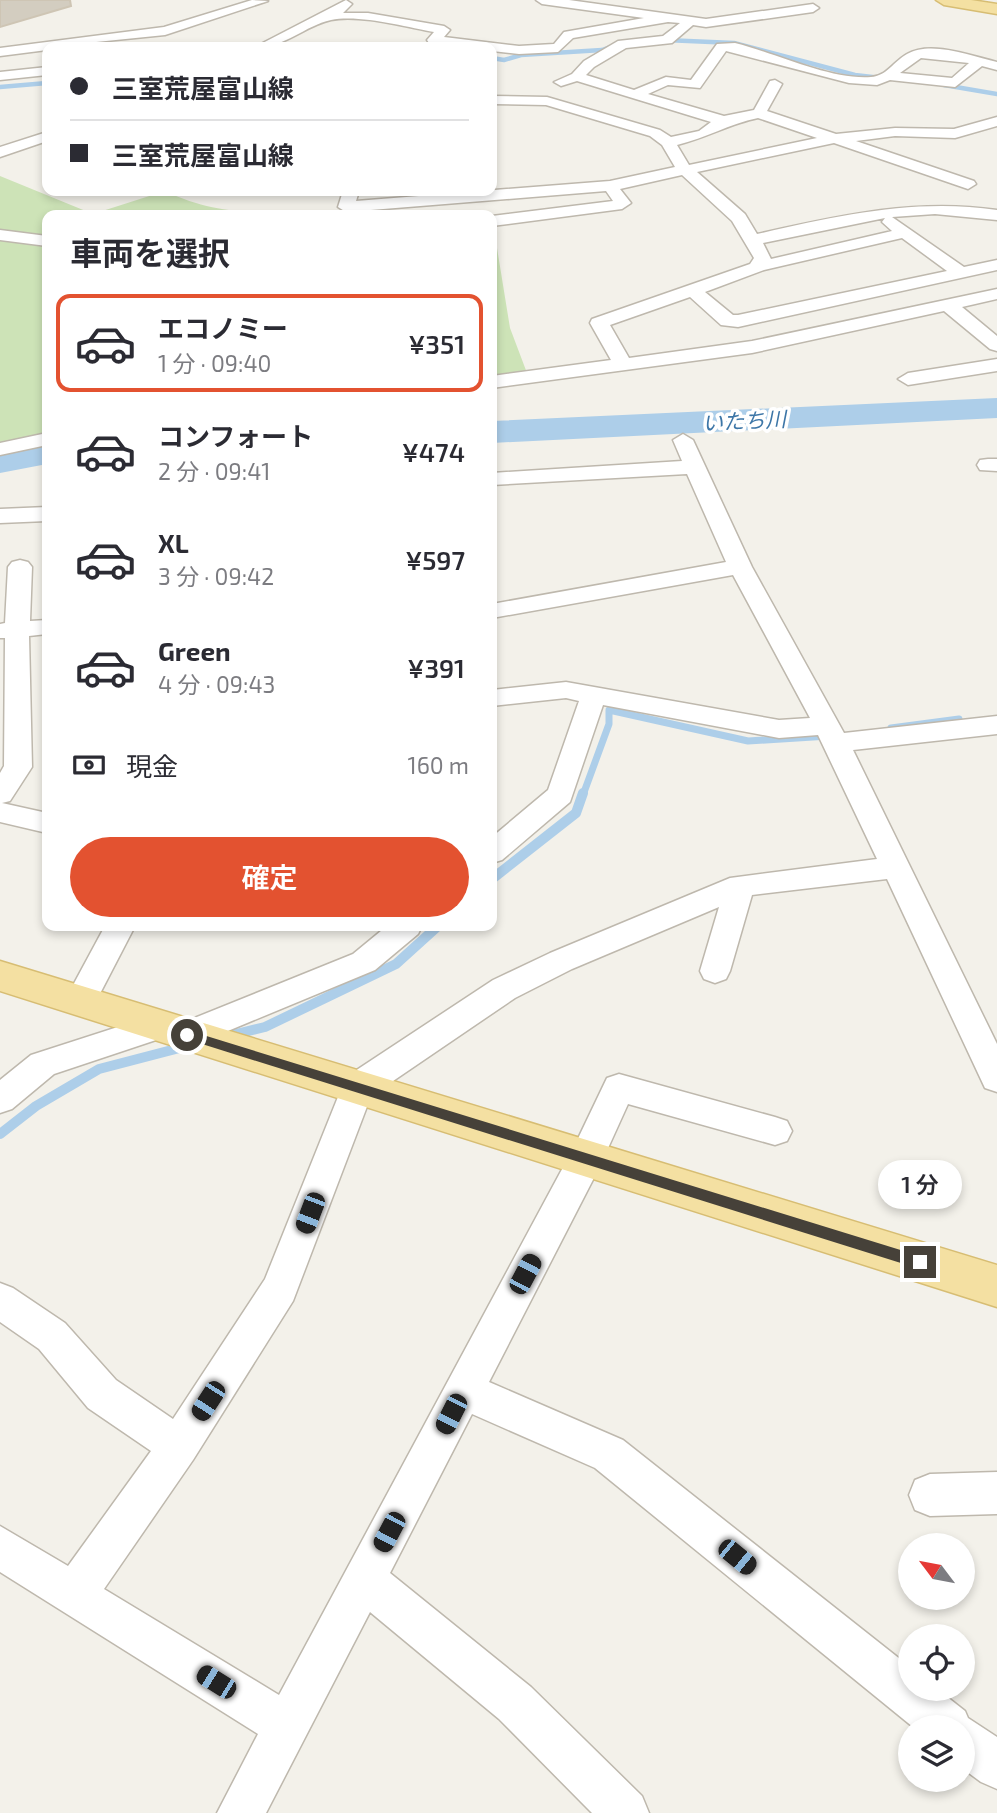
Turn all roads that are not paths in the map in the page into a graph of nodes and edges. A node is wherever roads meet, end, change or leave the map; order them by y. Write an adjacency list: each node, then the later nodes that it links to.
1 (352, 0): 10 (street)
2 (542, 0): 8 (street)
3 (648, 0): 8 (street)
4 (770, 0): 12 (street)
5 (944, 0): 7 (main road)
6 (265, 2): 14 (street)
7 (997, 9)
8 (620, 10): 11 (street)
9 (298, 12): 10 (street)
10 (326, 18): 15 (street); 16 (street)
11 (667, 18): 12 (street); 18 (street)
12 (689, 22): 27 (street)
13 (928, 38): 20 (street)
14 (79, 42)
15 (273, 42)
16 (451, 42)
17 (42, 47): 19 (street)
18 (497, 47)
19 (0, 52)
20 (930, 53): 21 (street); 26 (street)
21 (979, 62): 22 (street); 26 (street)
22 (997, 66)
23 (42, 72): 25 (street)
24 (551, 72): 27 (street)
25 (0, 76)
26 (887, 76): 29 (street)
27 (575, 78): 29 (street); 30 (street)
28 (775, 84): 32 (street)
29 (633, 94): 33 (street)
30 (522, 99): 31 (street); 37 (street)
31 (497, 100)
32 (759, 113): 33 (street); 36 (street)
33 (723, 121): 37 (street)
34 (997, 121): 36 (street)
35 (42, 138): 38 (street)
36 (832, 139): 39 (street); 40 (street)
37 (668, 142): 39 (street)
38 (0, 152)
39 (684, 169): 41 (street); 53 (street)
40 (968, 184)
41 (610, 186): 42 (street); 48 (street)
42 (497, 195)
43 (349, 196): 44 (street)
44 (484, 196)
45 (972, 210): 46 (street); 47 (street); 49 (street)
46 (879, 213): 50 (street); 53 (street)
47 (997, 215)
48 (497, 220)
49 (997, 227)
50 (904, 233): 54 (street); 56 (street)
51 (0, 235): 52 (street)
52 (42, 240)
53 (751, 242): 54 (street)
54 (759, 264): 57 (street)
55 (997, 265): 56 (street)
56 (960, 272): 57 (street)
57 (693, 290): 62 (street)
58 (997, 294): 59 (street)
59 (947, 304): 60 (street); 62 (street)
60 (996, 344)
61 (997, 365): 63 (street)
62 (624, 366): 64 (street)
63 (908, 379)
64 (497, 381)
65 (42, 440): 67 (street)
66 (683, 440): 68 (street)
67 (0, 449)
68 (693, 467): 69 (street); 73 (street)
69 (497, 479)
70 (42, 514): 71 (street)
71 (0, 516)
72 (20, 567): 76 (street)
73 (740, 567): 74 (street); 80 (street)
74 (497, 610)
75 (42, 628): 76 (street)
76 (8, 631): 81 (street)
77 (594, 694): 78 (street); 80 (street); 84 (street)
78 (497, 697)
79 (997, 725): 80 (street)
80 (831, 735): 85 (street)
81 (0, 794)
82 (0, 812): 83 (street)
83 (42, 823)
84 (497, 849)
85 (896, 867): 86 (street); 93 (street)
86 (740, 886): 89 (street); 94 (street)
87 (117, 931): 91 (street)
88 (401, 931): 92 (street)
89 (715, 971)
90 (0, 976): 91 (main road)
91 (80, 1002): 92 (main road)
92 (174, 1030): 94 (main road); 95 (street)
93 (997, 1078)
94 (358, 1087): 97 (main road); 101 (street)
95 (0, 1098)
96 (775, 1131): 97 (street)
97 (587, 1157): 98 (main road); 100 (street)
98 (997, 1286)
99 (0, 1300): 101 (street)
100 (464, 1391): 105 (street); 107 (street)
101 (179, 1446): 106 (street)
102 (997, 1493): 103 (street)
103 (930, 1495)
104 (0, 1547): 106 (street)
105 (365, 1580): 108 (street); 112 (street)
106 (74, 1595): 108 (street)
107 (933, 1715)
108 (287, 1726): 111 (street)
109 (975, 1748): 110 (street)
110 (997, 1766)
111 (241, 1813)
112 (625, 1813)

